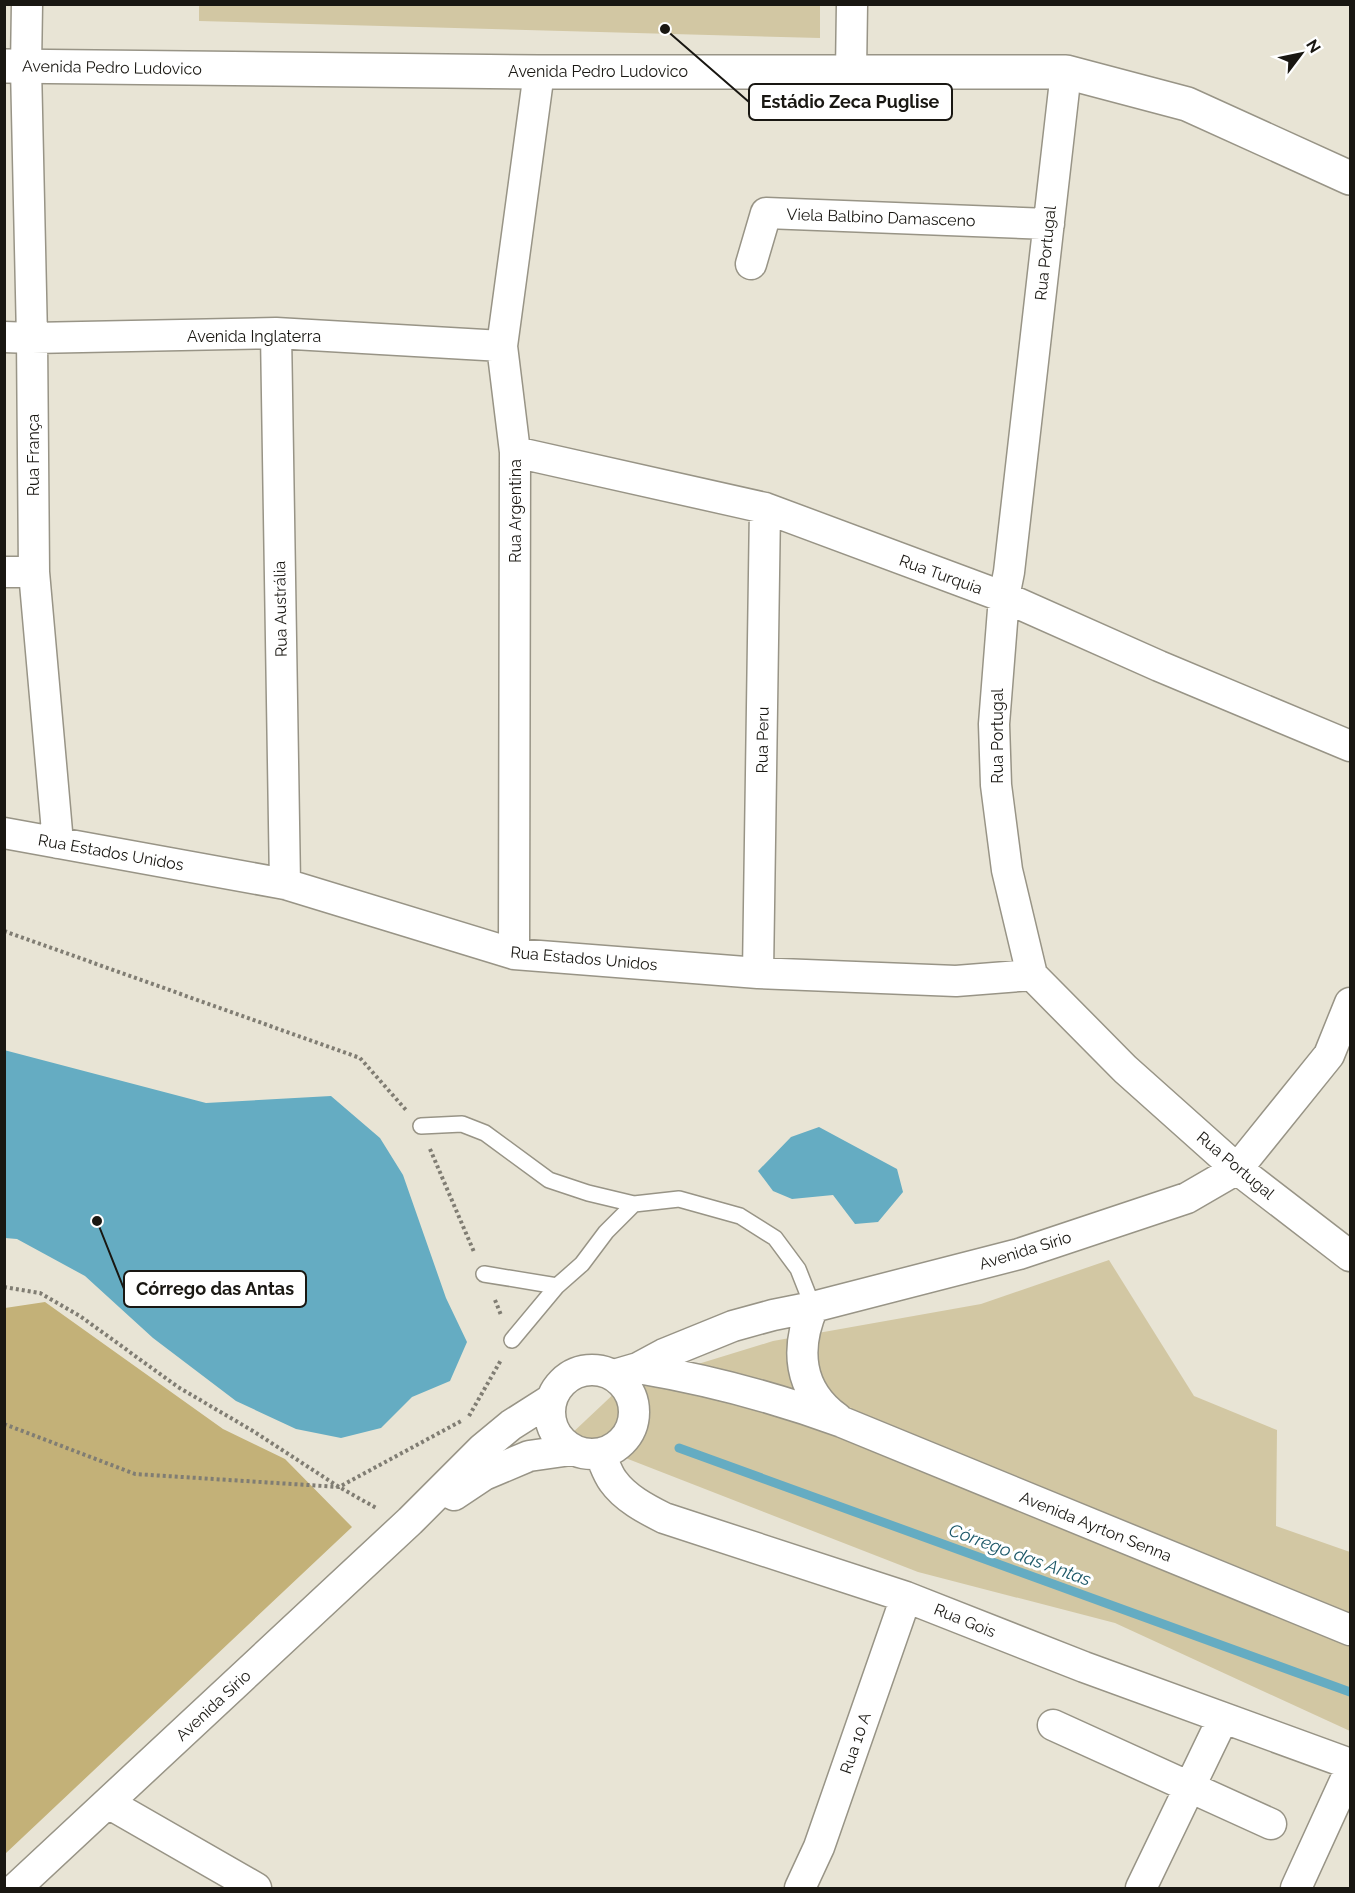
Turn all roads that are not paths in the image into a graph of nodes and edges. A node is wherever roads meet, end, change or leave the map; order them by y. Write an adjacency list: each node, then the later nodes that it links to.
1 (27, 4): 3 (street)
2 (852, 4): 5 (street)
3 (15, 66): 4 (main road, Avenida Pedro Ludovico); 11 (street, Rua França)
4 (539, 72): 5 (main road, Avenida Pedro Ludovico); 12 (street, Rua Argentina)
5 (851, 72): 6 (main road, Avenida Pedro Ludovico)
6 (1066, 72): 7 (main road, Avenida Pedro Ludovico); 8 (street, Rua Portugal)
7 (1350, 178)
8 (1048, 224): 9 (street, Viela Balbino Damasceno); 17 (street, Rua Portugal)
9 (751, 264)
10 (276, 333): 11 (street, Avenida Inglaterra); 12 (street, Avenida Inglaterra); 21 (street, Rua Austrália)
11 (18, 337): 16 (street, Rua França)
12 (502, 346): 13 (street, Rua Argentina)
13 (515, 452): 14 (street, Rua Turquia); 22 (street, Rua Argentina)
14 (765, 508): 17 (street, Rua Turquia); 23 (street, Rua Peru)
15 (4, 572): 16 (street)
16 (34, 572): 20 (street, Rua França)
17 (1004, 597): 18 (street, Rua Turquia); 24 (street, Rua Portugal)
18 (1350, 746)
19 (4, 832): 20 (street, Rua Estados Unidos)
20 (58, 843): 21 (street, Rua Estados Unidos)
21 (285, 884): 22 (street, Rua Estados Unidos)
22 (514, 954): 23 (street, Rua Estados Unidos)
23 (758, 973): 24 (street, Rua Estados Unidos)
24 (1032, 975): 27 (street, Rua Portugal)
25 (1350, 1003): 27 (street, Avenida Sírio)
26 (421, 1126): 28 (lane)
27 (1238, 1169): 29 (street, Rua Portugal); 32 (street, Avenida Sírio)
28 (634, 1204): 31 (lane); 32 (lane)
29 (1350, 1256)
30 (484, 1274): 31 (lane)
31 (557, 1286): 33 (lane)
32 (813, 1307): 34 (street, Avenida Sírio); 36 (street, Avenida Ayrton Senna)
33 (512, 1340)
34 (626, 1371): 35 (street); 36 (street, Avenida Ayrton Senna); 38 (street)
35 (552, 1399): 37 (street); 39 (street, Avenida Sírio)
36 (842, 1422): 41 (street, Avenida Ayrton Senna)
37 (571, 1450): 38 (street); 39 (street, Avenida Sírio)
38 (600, 1454): 40 (street, Rua Gois)
39 (408, 1523): 47 (street, Avenida Sírio)
40 (906, 1597): 42 (street, Rua Gois); 51 (street, Rua 10 A)
41 (1350, 1630)
42 (1223, 1718): 44 (street, Rua Gois); 46 (street)
43 (1053, 1725): 46 (street)
44 (1350, 1764)
45 (1350, 1770): 53 (street)
46 (1188, 1787): 48 (street); 52 (street)
47 (108, 1803): 49 (street, Avenida Sírio); 50 (street)
48 (1271, 1824)
49 (16, 1888)
50 (256, 1888)
51 (800, 1888)
52 (1141, 1888)
53 (1296, 1888)

